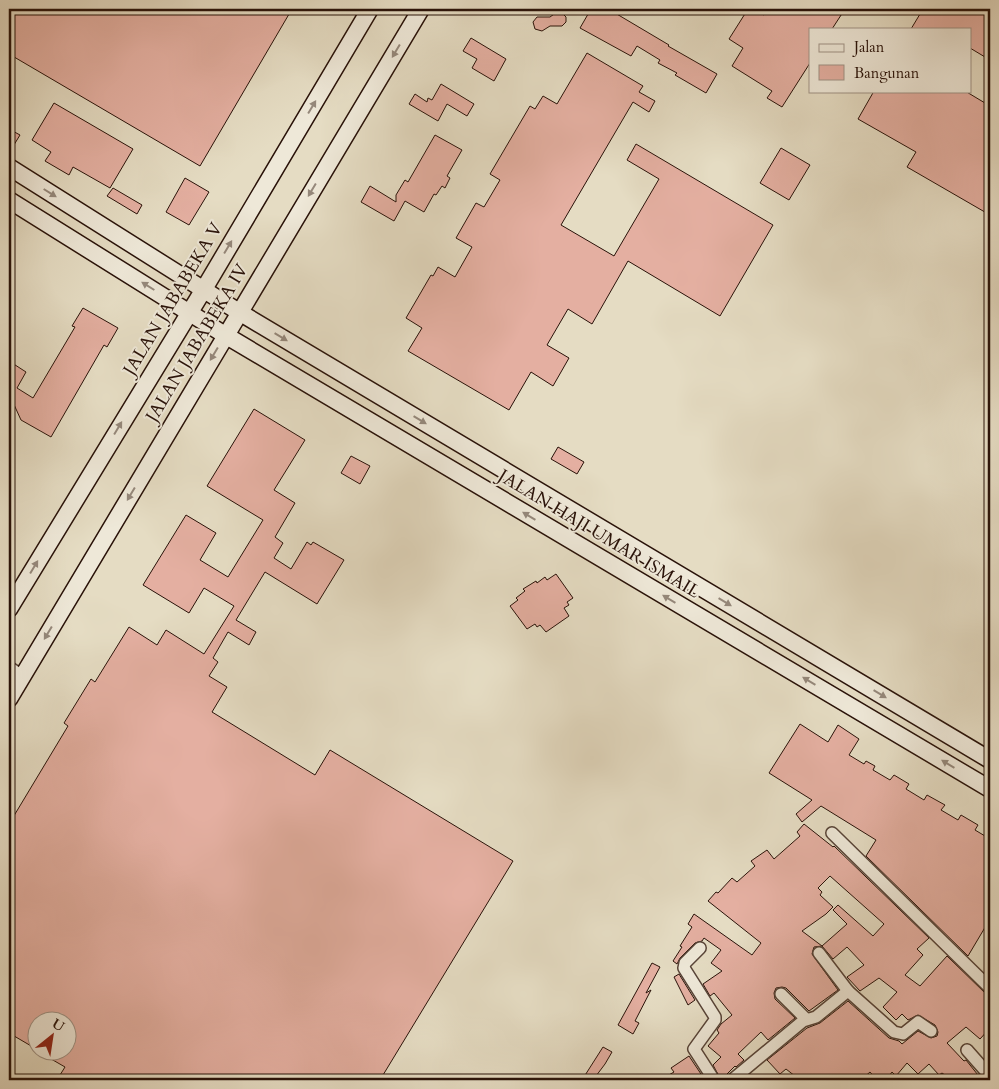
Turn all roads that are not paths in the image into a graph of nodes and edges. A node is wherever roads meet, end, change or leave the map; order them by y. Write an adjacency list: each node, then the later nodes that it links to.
1 (370, 9): 5 (street, JALAN JABABEKA V, one-way to 1)
2 (421, 9): 7 (street, JALAN JABABEKA IV, one-way to 7)
3 (9, 167): 5 (street, JALAN HAJI UMAR ISMAIL, one-way to 5)
4 (9, 200): 6 (street, JALAN HAJI UMAR ISMAIL, one-way to 4)
5 (204, 289): 6 (street, JALAN JABABEKA V); 7 (street, JALAN HAJI UMAR ISMAIL)
6 (189, 312): 8 (street, JALAN HAJI UMAR ISMAIL); 9 (street, JALAN JABABEKA V, one-way to 6)
7 (239, 312): 8 (street, JALAN JABABEKA IV); 12 (street, JALAN HAJI UMAR ISMAIL, one-way to 12)
8 (225, 335): 10 (street, JALAN JABABEKA IV, one-way to 10); 13 (street, JALAN HAJI UMAR ISMAIL, one-way to 8)
9 (9, 609)
10 (16, 671): 11 (street, JALAN JABABEKA IV)
11 (9, 699)
12 (990, 760)
13 (990, 789)
14 (832, 833): 17 (street)
15 (700, 948): 24 (street)
16 (819, 953): 18 (street)
17 (990, 988)
18 (848, 991): 20 (street); 21 (street)
19 (781, 994): 20 (street)
20 (806, 1018): 25 (street)
21 (931, 1031)
22 (967, 1050): 23 (street)
23 (990, 1076)
24 (714, 1080)
25 (732, 1080)

